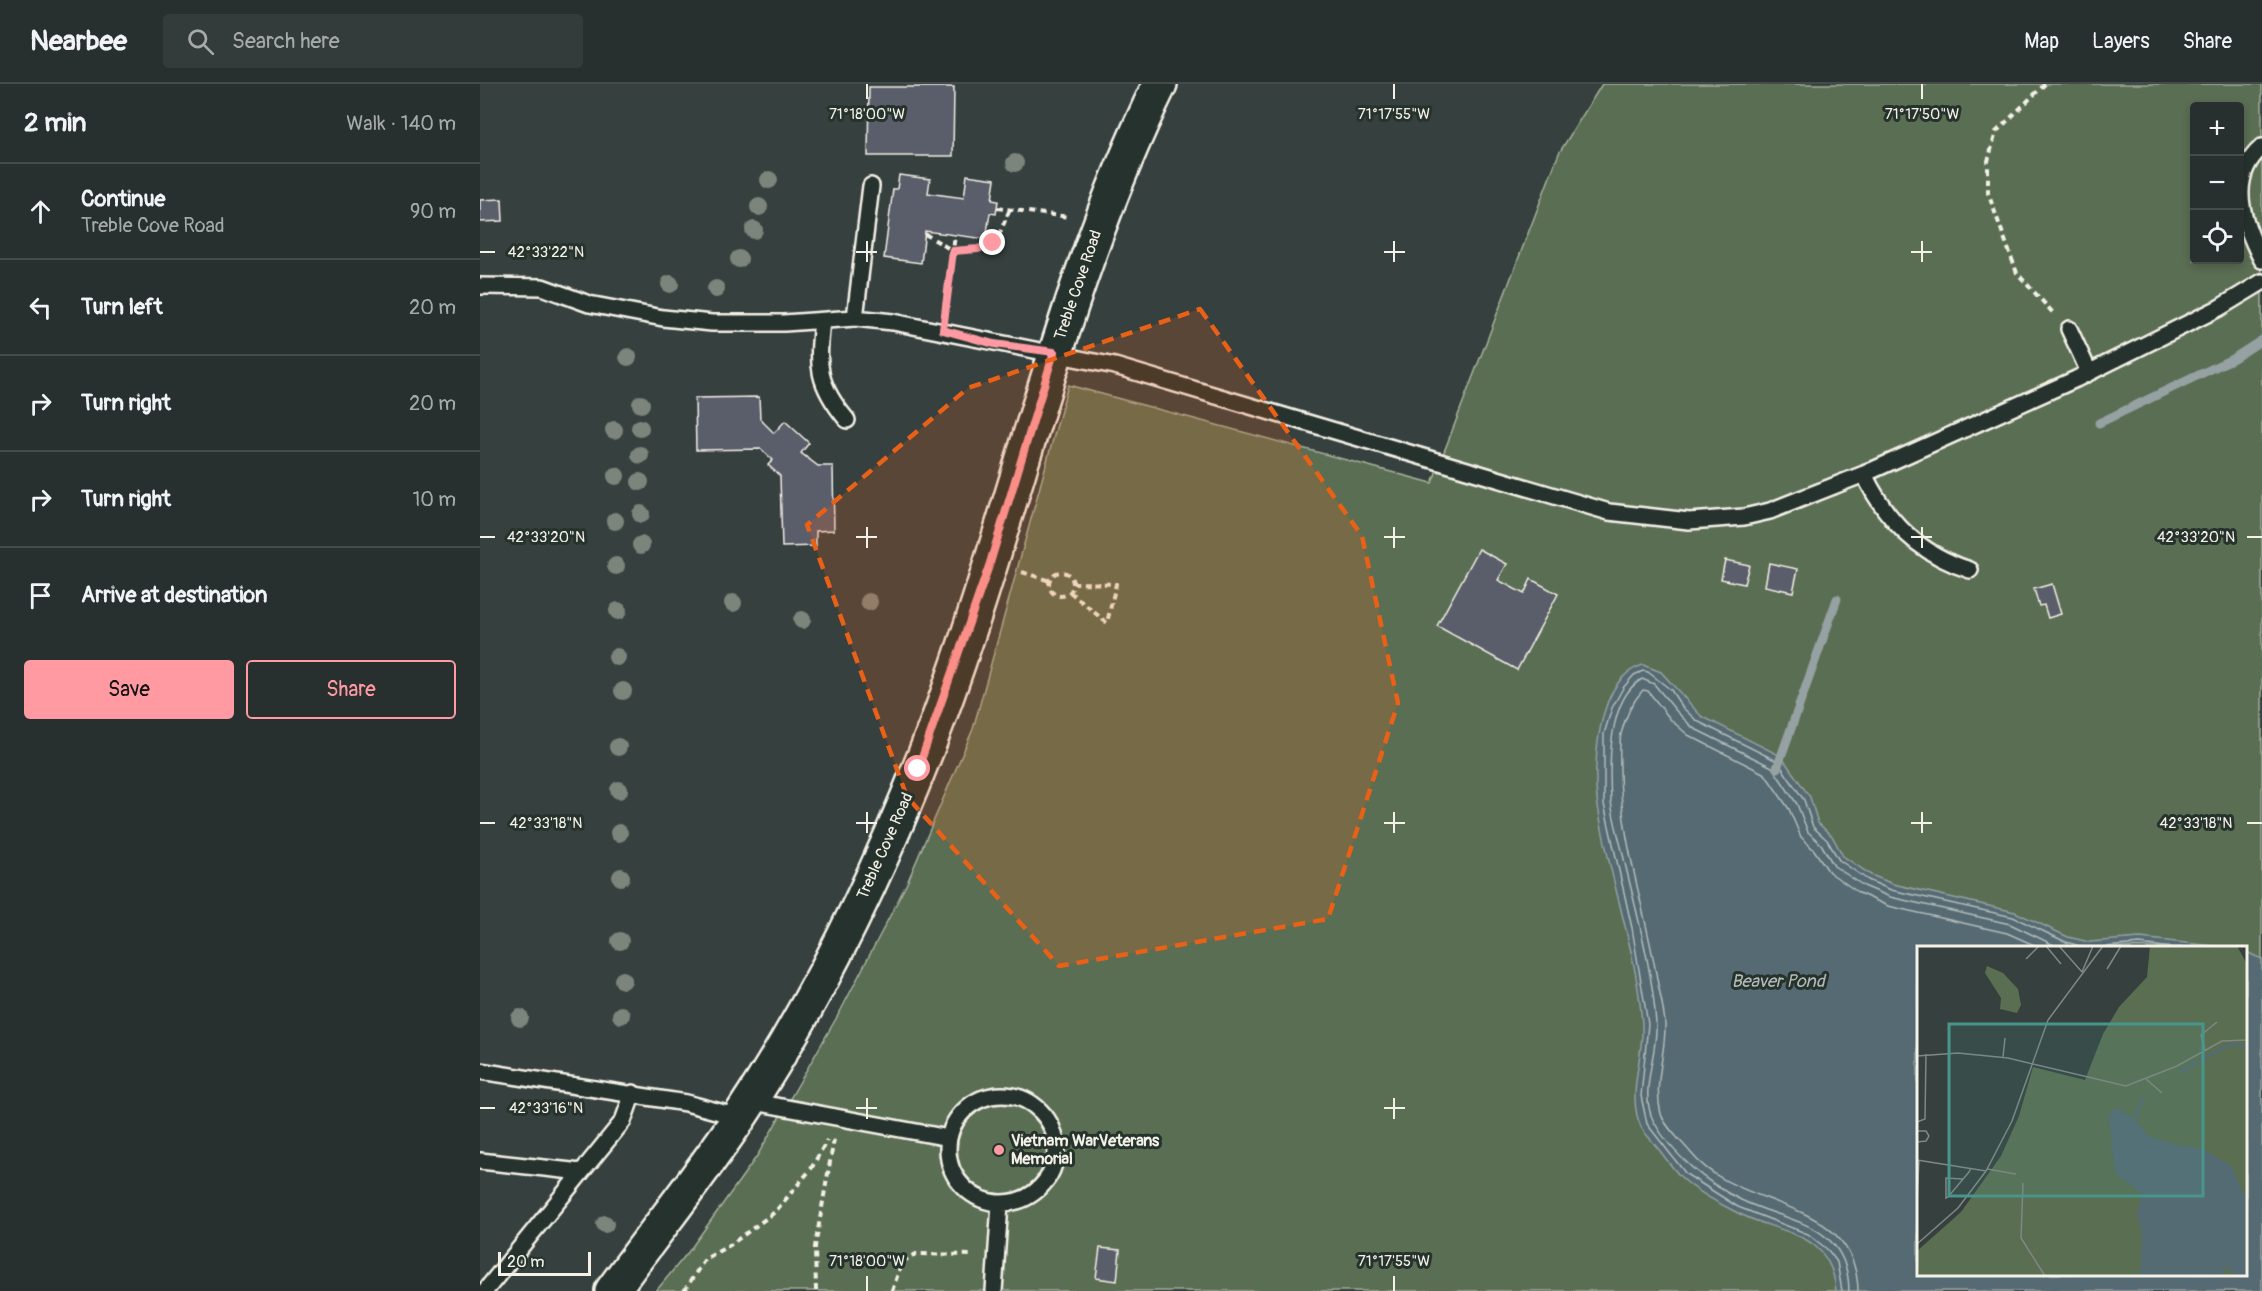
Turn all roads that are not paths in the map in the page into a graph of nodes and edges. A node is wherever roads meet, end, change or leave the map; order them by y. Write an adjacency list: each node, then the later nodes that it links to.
1 (1160, 84): 10 (main road, Treble Cove Road)
2 (2262, 147): 4 (lane)
3 (871, 186): 7 (lane)
4 (2262, 260)
5 (2262, 282): 11 (lane)
6 (480, 286): 8 (lane)
7 (855, 318): 8 (lane); 10 (lane)
8 (822, 321): 12 (lane)
9 (2069, 329): 11 (lane)
10 (1054, 352): 13 (lane); 17 (main road, Treble Cove Road)
11 (2090, 372): 13 (lane)
12 (847, 420)
13 (1864, 474): 14 (lane)
14 (1970, 570)
15 (480, 1071): 16 (lane)
16 (633, 1094): 17 (lane); 20 (lane)
17 (744, 1109): 18 (lane); 23 (main road, Treble Cove Road)
18 (949, 1138): 21 (lane); 21 (lane)
19 (480, 1161): 20 (lane)
20 (581, 1172): 22 (lane)
21 (1000, 1204): 24 (lane)
22 (485, 1291)
23 (612, 1291)
24 (994, 1291)

